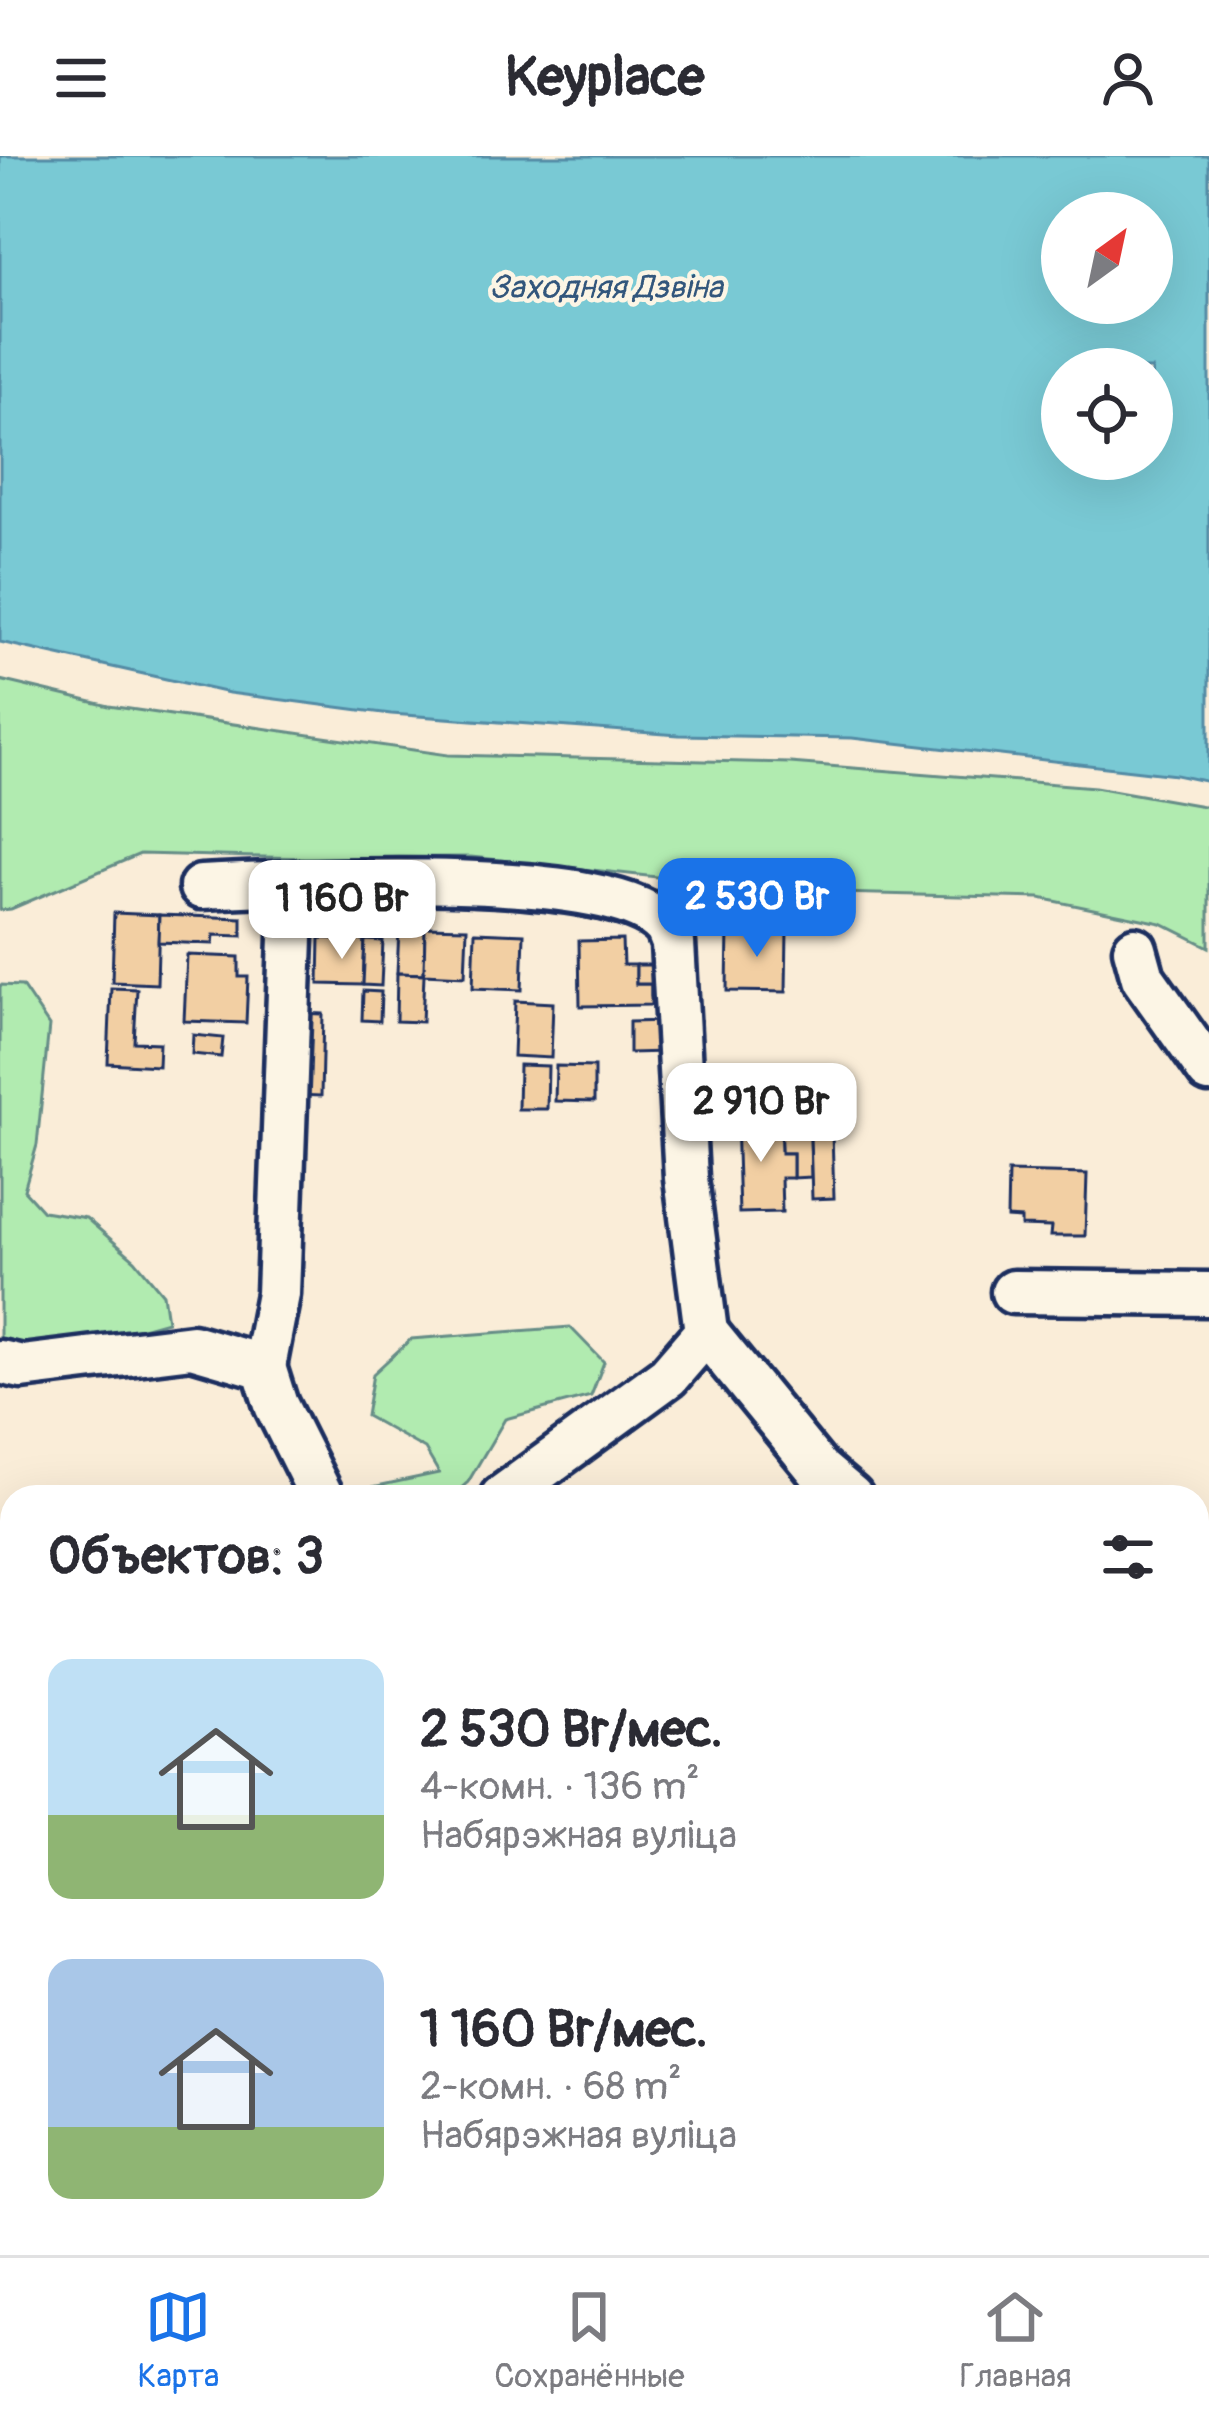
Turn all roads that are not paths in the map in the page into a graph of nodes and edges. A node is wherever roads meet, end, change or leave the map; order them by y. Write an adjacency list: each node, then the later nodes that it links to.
1 (293, 883): 2 (street); 7 (street); 9 (street)
2 (201, 887)
3 (1135, 949): 4 (street)
4 (1209, 1071)
5 (1013, 1292): 6 (street)
6 (1209, 1294)
7 (706, 1332): 11 (street); 12 (street)
8 (0, 1362): 9 (street)
9 (264, 1367): 10 (street)
10 (316, 1485)
11 (518, 1485)
12 (837, 1485)

